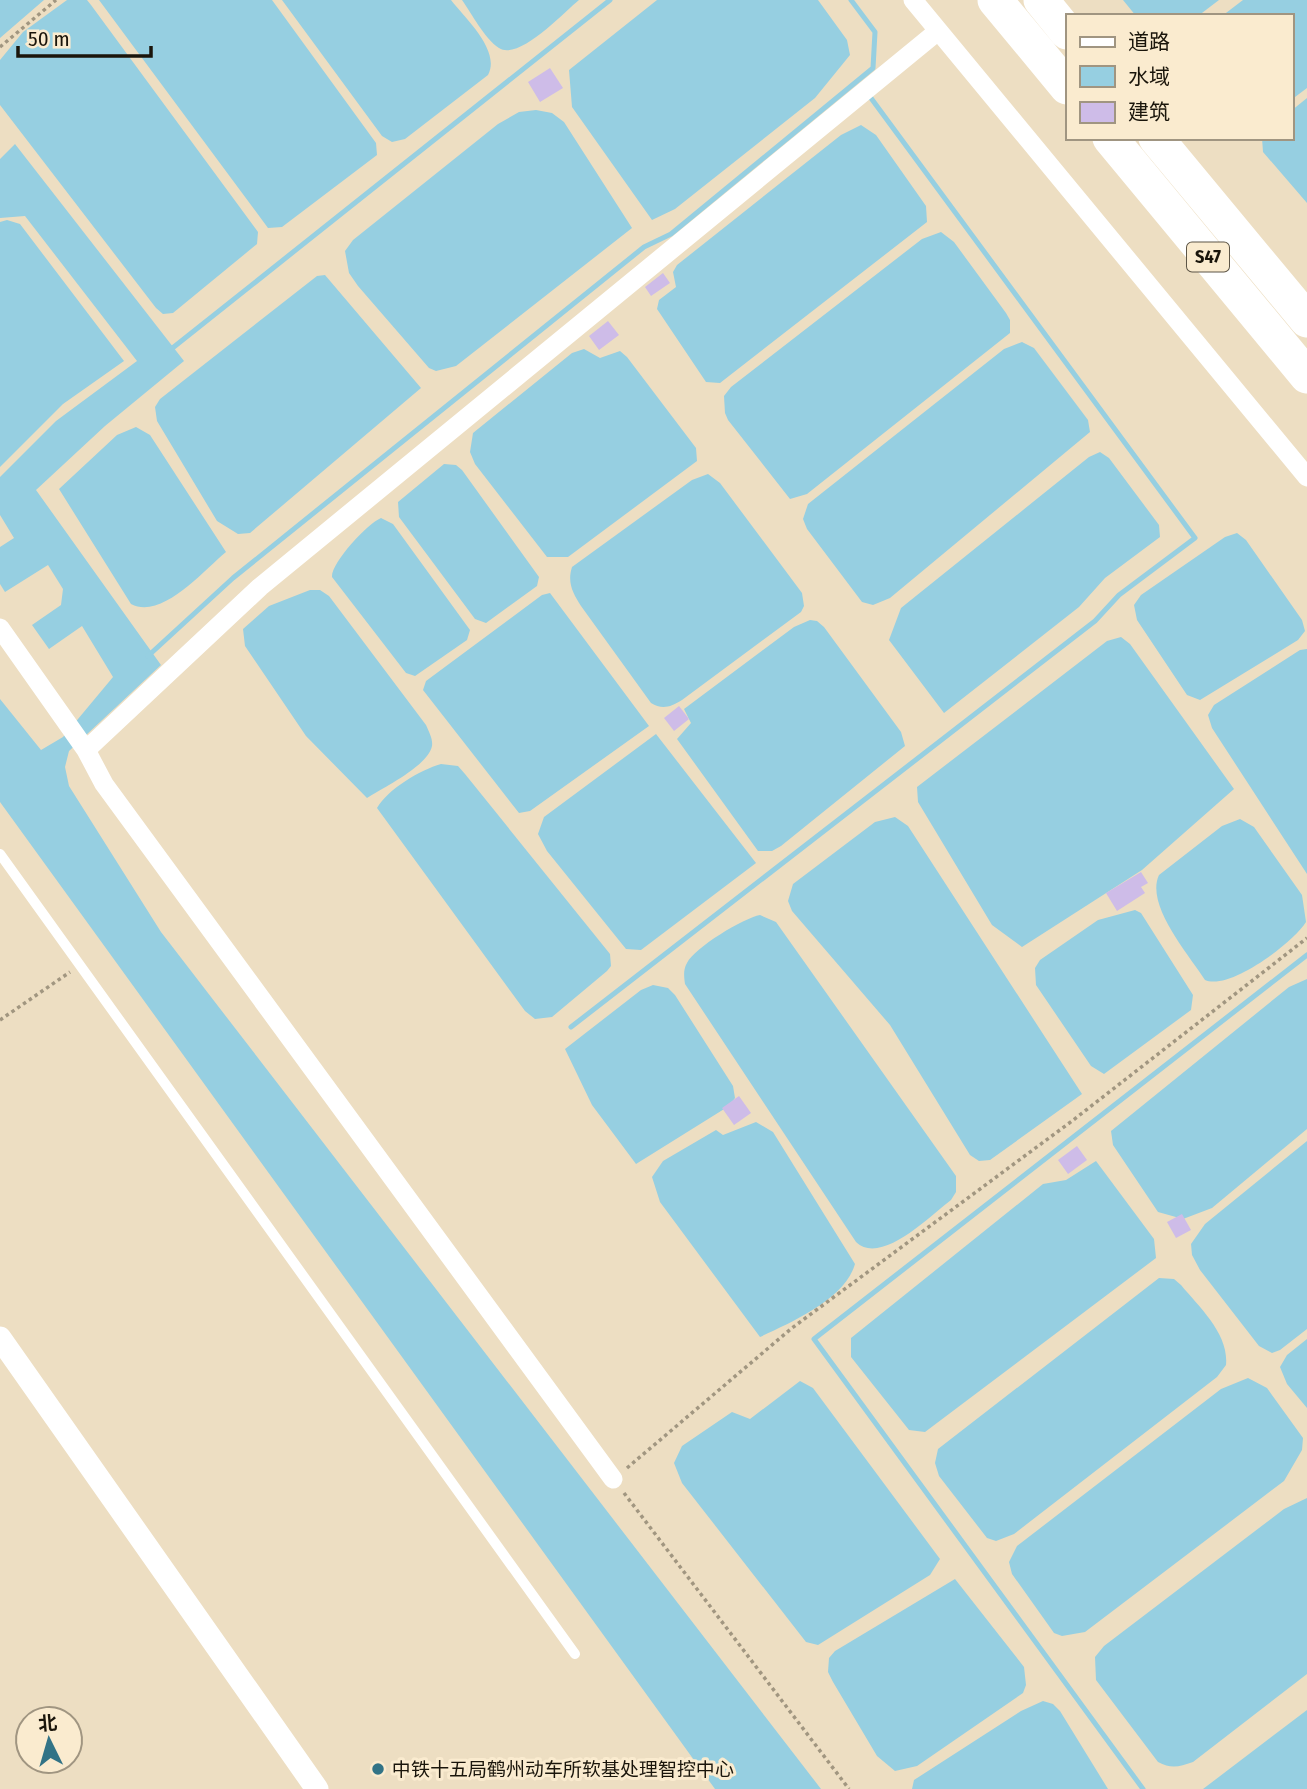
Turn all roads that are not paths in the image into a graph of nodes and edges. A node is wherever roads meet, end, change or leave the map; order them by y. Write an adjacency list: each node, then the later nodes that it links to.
1 (912, 0): 4 (street)
2 (995, 0): 6 (highway)
3 (1041, 0): 5 (highway)
4 (938, 31): 11 (street); 13 (street)
5 (1066, 31)
6 (1066, 86)
7 (1112, 140): 10 (highway, S47)
8 (1158, 140): 9 (highway, S47)
9 (1307, 320)
10 (1307, 376)
11 (1307, 477)
12 (0, 628): 13 (street)
13 (86, 750): 16 (street)
14 (0, 854): 17 (lane)
15 (0, 1338): 18 (street)
16 (613, 1479)
17 (575, 1654)
18 (317, 1789)

